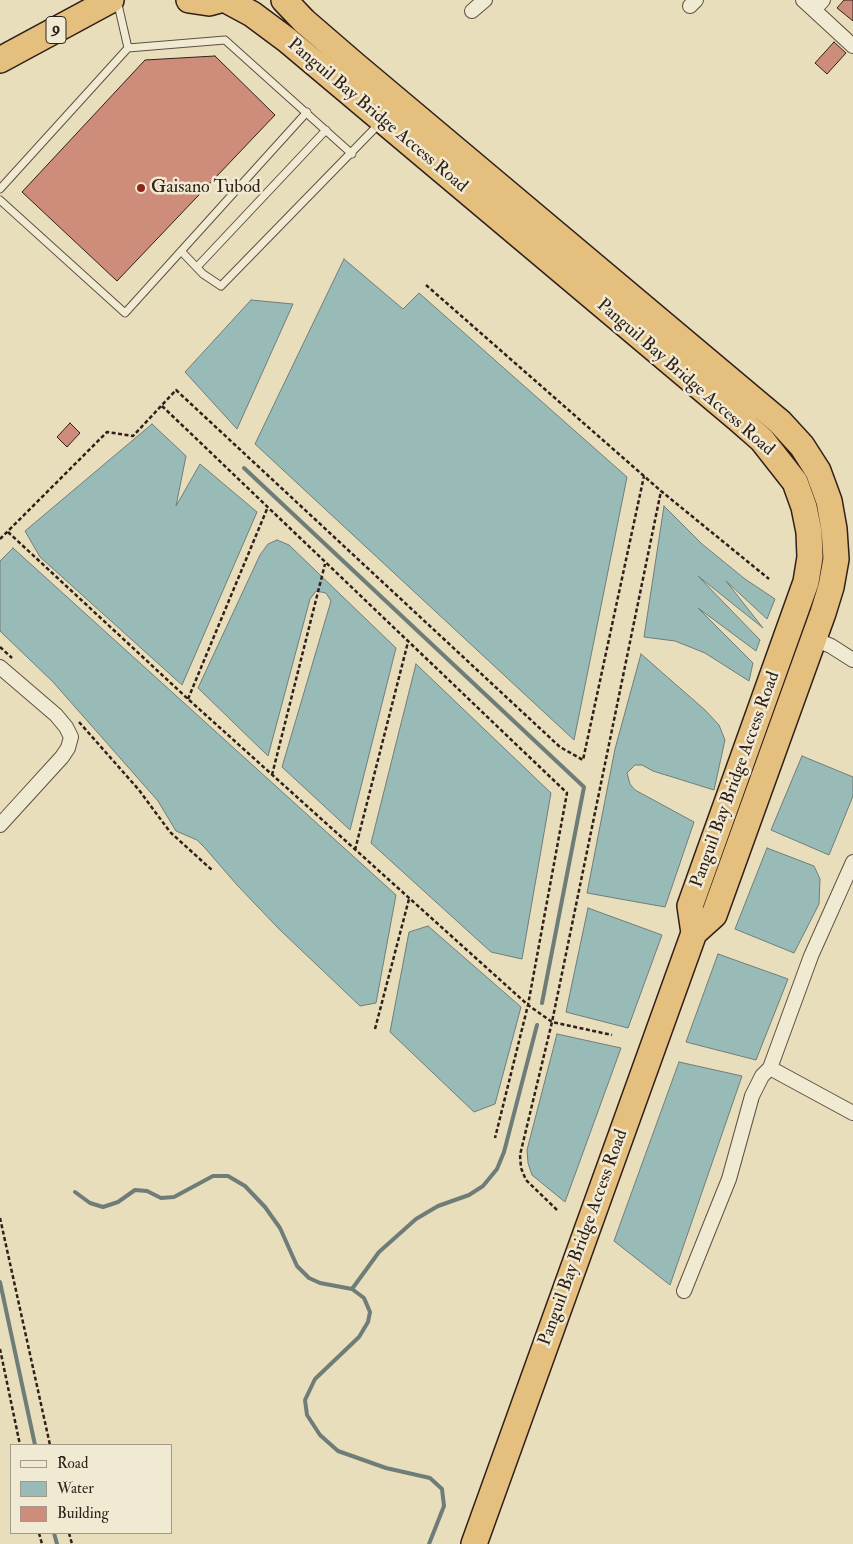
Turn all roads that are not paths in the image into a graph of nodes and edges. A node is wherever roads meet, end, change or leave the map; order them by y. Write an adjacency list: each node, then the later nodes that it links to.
1 (111, 0): 13 (highway, 9)
2 (117, 0): 12 (lane)
3 (189, 0): 4 (highway)
4 (220, 0)
5 (226, 0): 14 (highway, Panguil Bay Bridge Access Road)
6 (284, 0): 14 (highway, Panguil Bay Bridge Access Road)
7 (485, 0): 10 (street)
8 (803, 0): 9 (street)
9 (818, 5): 11 (street)
10 (472, 11)
11 (853, 46)
12 (128, 48): 15 (lane); 18 (lane)
13 (0, 59)
14 (391, 111): 17 (lane); 22 (highway, Panguil Bay Bridge Access Road); 27 (highway, Panguil Bay Bridge Access Road)
15 (307, 112): 16 (lane); 20 (lane)
16 (326, 130): 17 (lane); 21 (lane)
17 (352, 154): 21 (lane)
18 (0, 189)
19 (0, 200): 20 (lane)
20 (181, 251): 21 (lane)
21 (197, 267)
22 (814, 639): 23 (street); 27 (highway, Panguil Bay Bridge Access Road)
23 (853, 660)
24 (0, 667): 25 (street)
25 (0, 825)
26 (853, 862): 28 (street)
27 (694, 933): 31 (highway, Panguil Bay Bridge Access Road)
28 (770, 1068): 29 (street); 30 (street)
29 (853, 1113)
30 (684, 1290)
31 (474, 1544)

